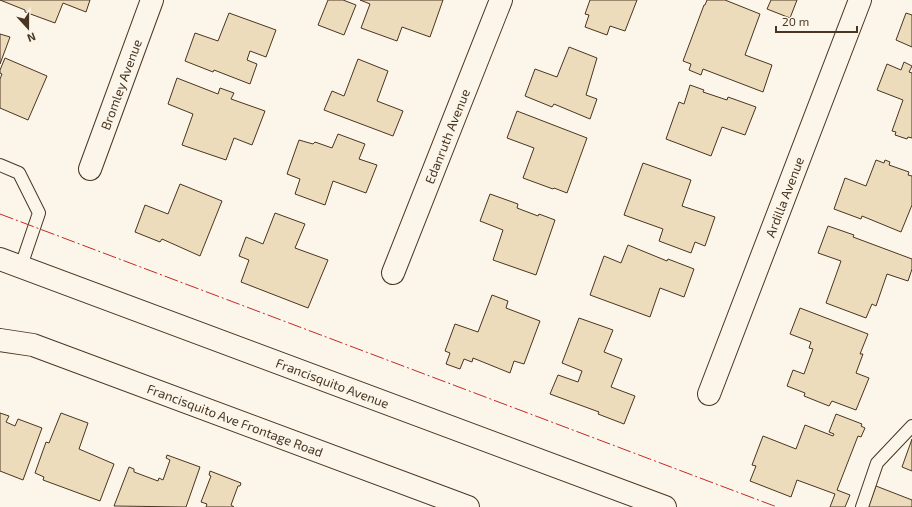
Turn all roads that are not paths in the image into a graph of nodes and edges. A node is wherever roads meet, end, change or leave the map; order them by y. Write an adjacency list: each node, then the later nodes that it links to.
1 (152, 0): 5 (street, Bromley Avenue)
2 (501, 0): 8 (street, Edanruth Avenue)
3 (860, 0): 10 (street, Ardilla Avenue)
4 (0, 165): 7 (lane)
5 (90, 169)
6 (0, 258): 7 (street, Francisquito Avenue)
7 (21, 266): 13 (street, Francisquito Avenue)
8 (393, 274)
9 (0, 340): 12 (street, Francisquito Ave Frontage Road)
10 (709, 394)
11 (912, 426): 14 (lane)
12 (468, 507)
13 (665, 507)
14 (862, 507)

